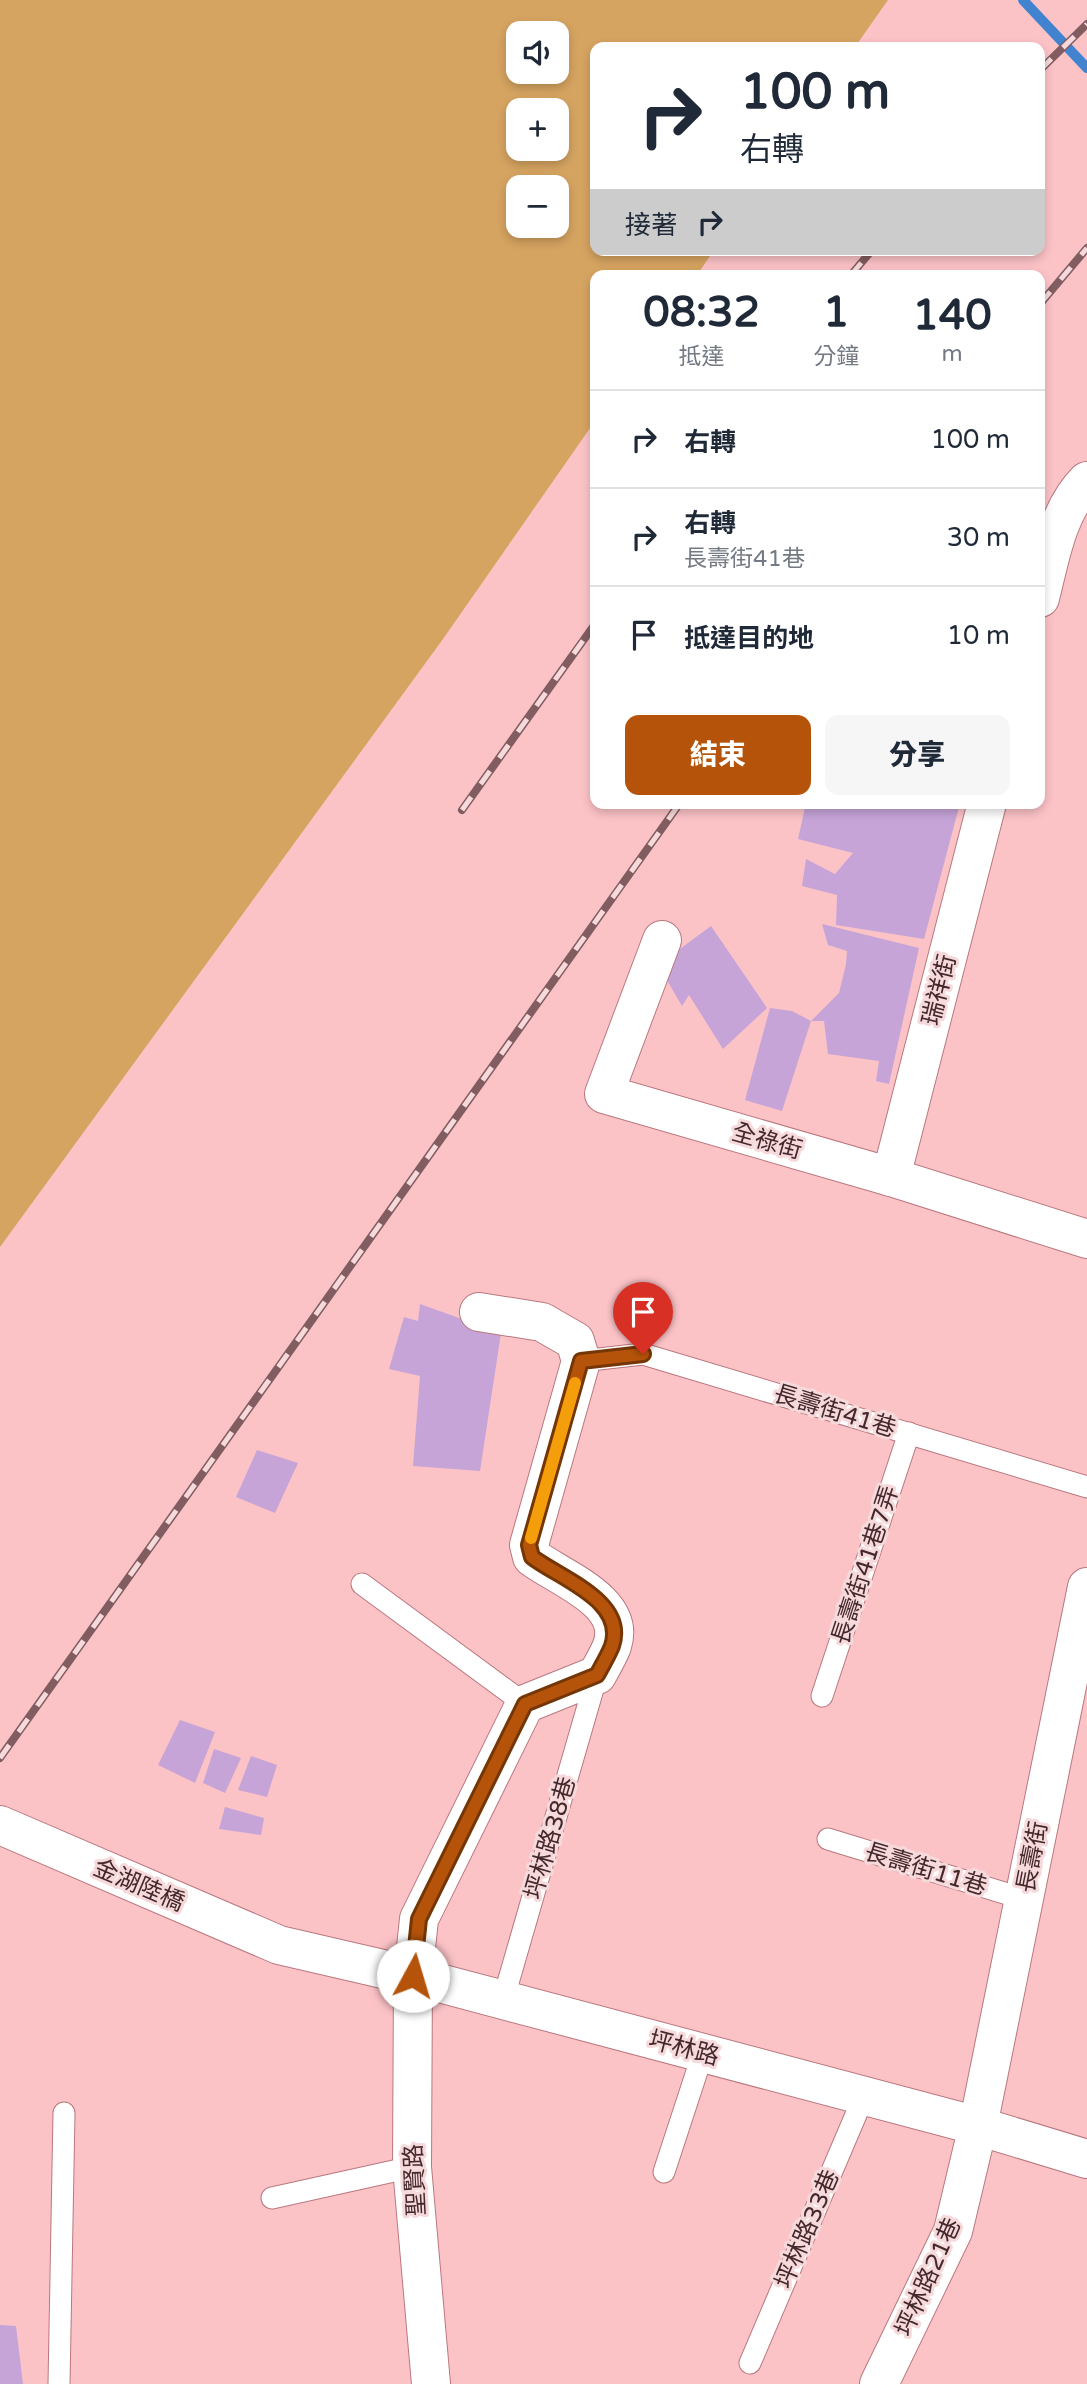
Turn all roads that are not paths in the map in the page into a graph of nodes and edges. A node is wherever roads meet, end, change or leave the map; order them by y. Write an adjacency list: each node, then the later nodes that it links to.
1 (1083, 485): 2 (street)
2 (1045, 579)
3 (985, 809): 5 (street, 瑞祥街)
4 (662, 940): 5 (street, 全祿街)
5 (891, 1177): 6 (street, 全祿街)
6 (1087, 1238)
7 (479, 1312): 8 (street)
8 (581, 1361): 9 (lane, 長壽街41巷); 13 (street)
9 (909, 1433): 10 (lane, 長壽街41巷); 14 (lane, 長壽街41巷7弄)
10 (1087, 1487)
11 (362, 1584): 15 (lane)
12 (1087, 1587): 18 (street, 長壽街)
13 (597, 1675): 15 (street); 21 (lane, 坪林路38巷)
14 (822, 1696)
15 (525, 1704): 20 (street, 聖賢路)
16 (0, 1825): 19 (street, 金湖陸橋)
17 (828, 1839): 18 (lane, 長壽街11巷)
18 (1024, 1899): 25 (street, 長壽街)
19 (279, 1945): 20 (street, 坪林路)
20 (413, 1976): 21 (street, 坪林路); 27 (street, 聖賢路)
21 (503, 2000): 22 (street, 坪林路)
22 (703, 2053): 23 (street, 坪林路); 28 (lane)
23 (864, 2096): 25 (street, 坪林路); 30 (lane, 坪林路33巷)
24 (65, 2113): 31 (lane)
25 (978, 2126): 26 (street, 坪林路); 33 (street, 坪林路21巷)
26 (1087, 2159)
27 (412, 2167): 29 (lane); 32 (street, 聖賢路)
28 (664, 2172)
29 (272, 2198)
30 (750, 2363)
31 (59, 2384)
32 (431, 2384)
33 (880, 2384)

